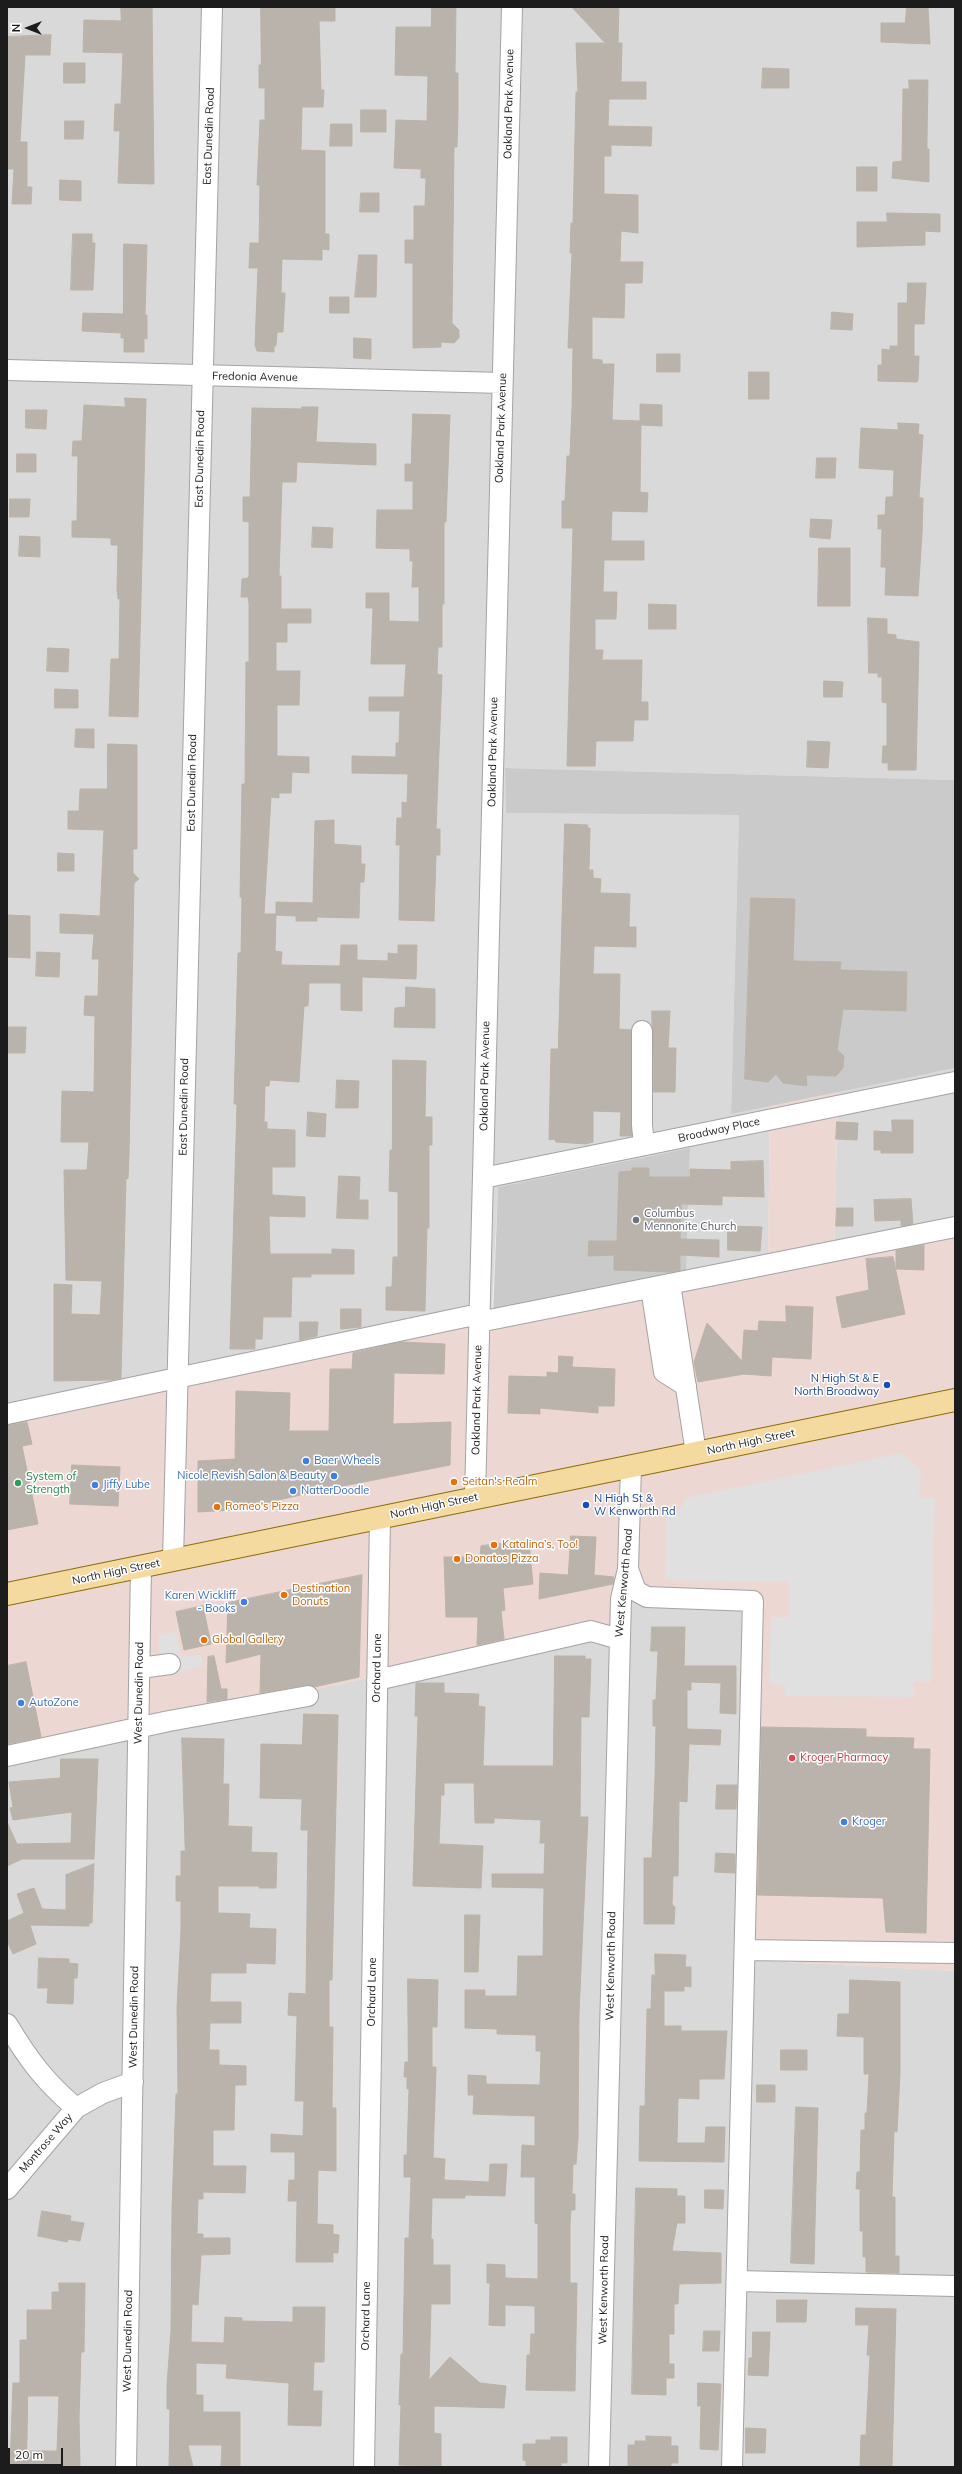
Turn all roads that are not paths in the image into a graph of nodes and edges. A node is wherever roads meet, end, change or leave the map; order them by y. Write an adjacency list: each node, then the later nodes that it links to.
1 (212, 7): 4 (street, East Dunedin Road)
2 (512, 7): 5 (street, Oakland Park Avenue)
3 (7, 370): 4 (street, Fredonia Avenue)
4 (202, 376): 5 (street, Fredonia Avenue); 14 (street, East Dunedin Road)
5 (502, 383): 9 (street, Oakland Park Avenue)
6 (642, 1031): 8 (street)
7 (955, 1082): 8 (street, Broadway Place)
8 (644, 1145): 9 (street, Broadway Place)
9 (483, 1178): 13 (street, Oakland Park Avenue)
10 (955, 1227): 11 (street)
11 (670, 1284): 12 (street); 15 (street)
12 (651, 1288): 13 (street); 15 (street)
13 (479, 1318): 14 (street); 20 (street, Oakland Park Avenue)
14 (178, 1378): 17 (street); 22 (street, East Dunedin Road)
15 (686, 1386): 18 (street)
16 (955, 1400): 18 (main road, North High Street)
17 (7, 1414)
18 (696, 1453): 19 (main road, North High Street)
19 (631, 1466): 20 (main road, North High Street); 24 (street, West Kenworth Road)
20 (475, 1497): 21 (main road, North High Street)
21 (380, 1518): 22 (main road, North High Street); 29 (street, Orchard Lane)
22 (173, 1560): 23 (main road, North High Street)
23 (141, 1566): 25 (main road, North High Street); 28 (street, West Dunedin Road)
24 (628, 1569): 26 (street, West Kenworth Road); 33 (street)
25 (7, 1594)
26 (619, 1639): 29 (street); 43 (street, West Kenworth Road)
27 (170, 1664): 28 (street)
28 (140, 1668): 31 (street, West Dunedin Road)
29 (377, 1680): 42 (street, Orchard Lane)
30 (308, 1696): 31 (street)
31 (139, 1729): 32 (street); 36 (street, West Dunedin Road)
32 (7, 1756)
33 (745, 1950): 34 (street); 39 (street)
34 (955, 1953)
35 (7, 2024): 37 (street)
36 (133, 2082): 37 (street, Montrose Way); 41 (street, West Dunedin Road)
37 (76, 2108): 38 (street, Montrose Way)
38 (7, 2189)
39 (737, 2281): 40 (street); 44 (street)
40 (955, 2286)
41 (126, 2467)
42 (364, 2467)
43 (599, 2467)
44 (732, 2467)

